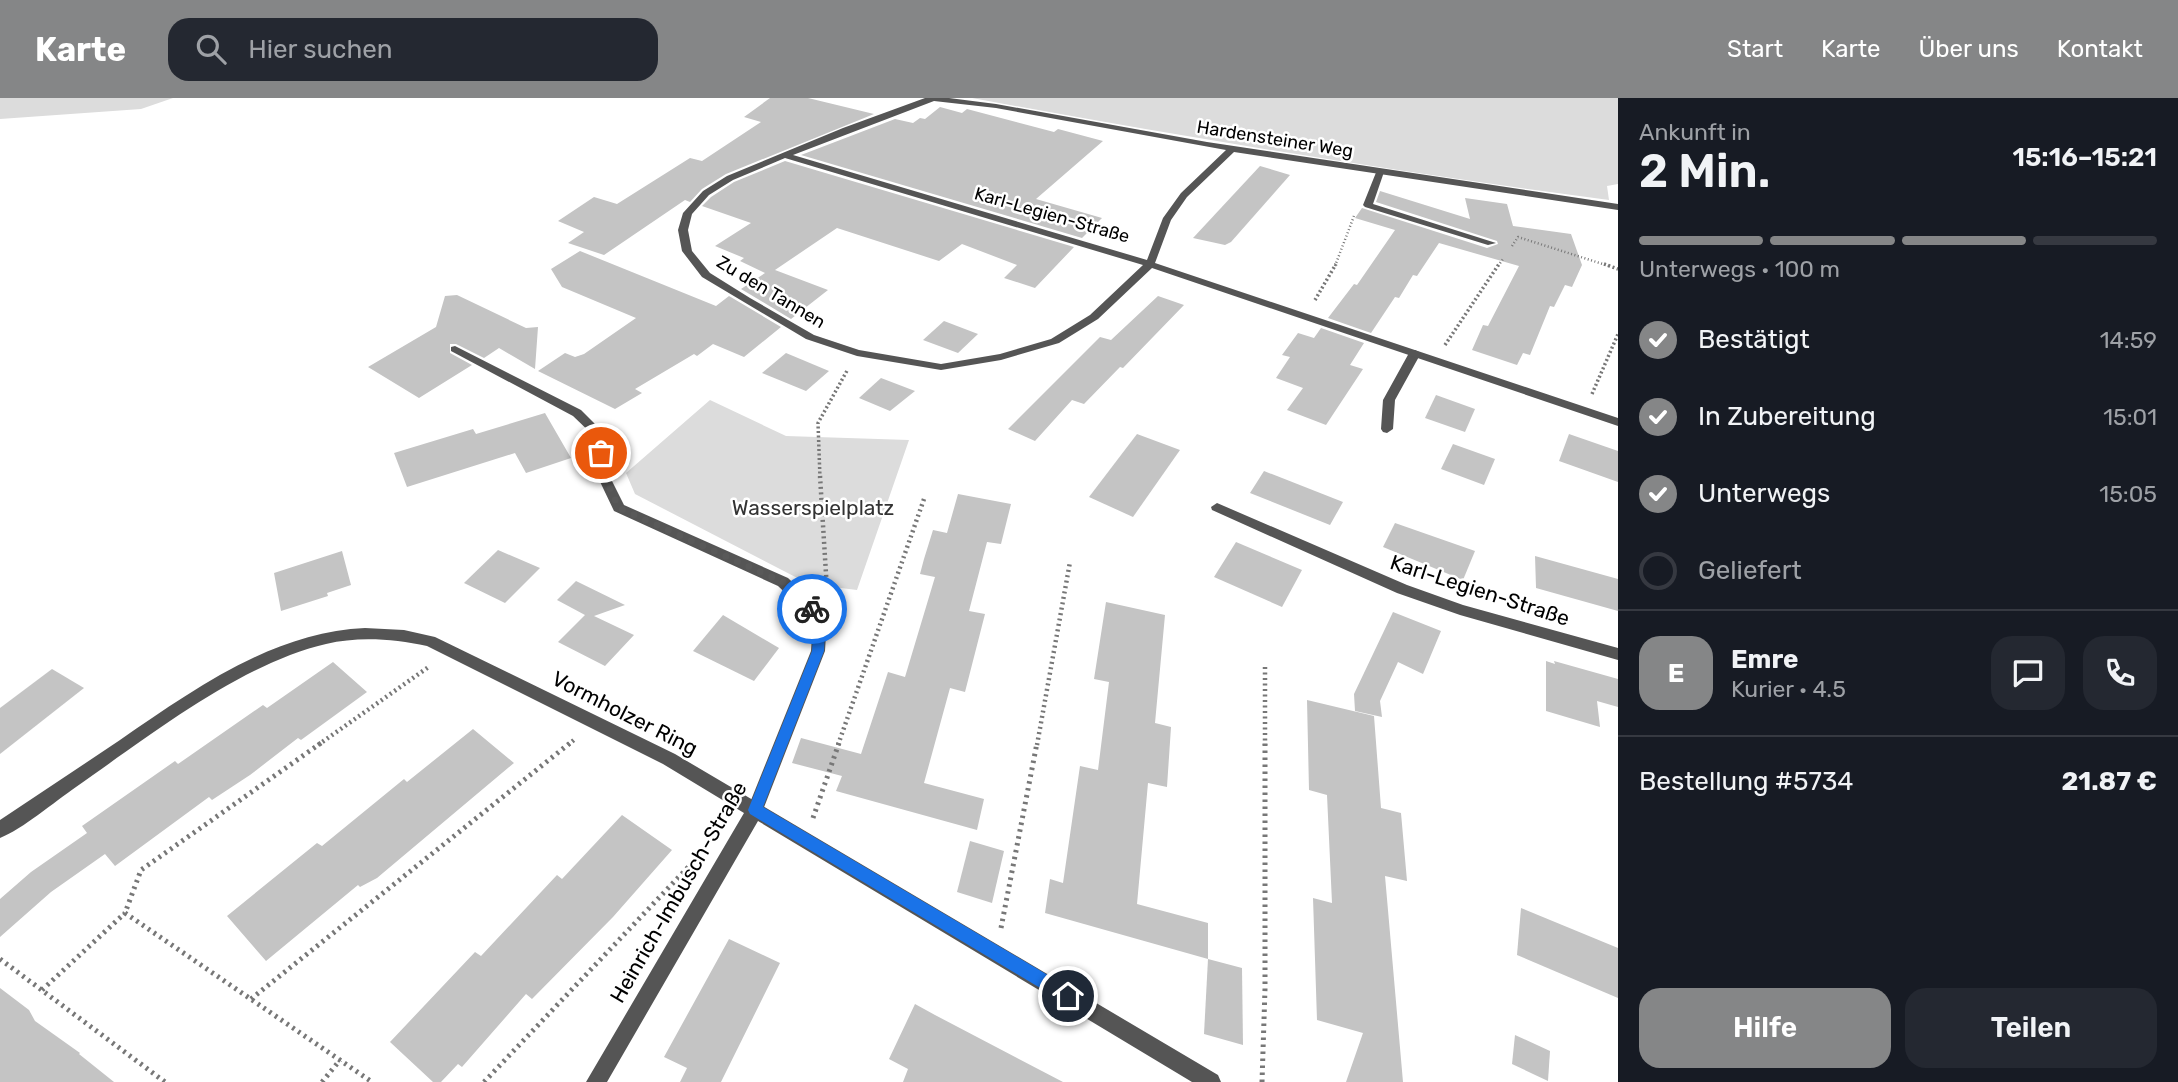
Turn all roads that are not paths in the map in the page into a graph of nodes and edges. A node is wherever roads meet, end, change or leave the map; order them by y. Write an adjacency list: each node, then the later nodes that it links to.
1 (930, 99): 2 (street, Hardensteiner Weg); 3 (street, Zu den Tannen)
2 (1232, 149): 4 (street, Hardensteiner Weg); 7 (street, Zu den Tannen)
3 (786, 156): 7 (street, Karl-Legien-Straße); 7 (street, Zu den Tannen)
4 (1380, 172): 5 (street, Hardensteiner Weg); 6 (street)
5 (1618, 207)
6 (1491, 243)
7 (1150, 264): 9 (street, Karl-Legien-Straße)
8 (455, 349): 14 (street, Heinrich-Imbusch-Straße)
9 (1415, 354): 10 (street, Karl-Legien-Straße); 11 (street)
10 (1618, 422)
11 (1387, 429)
12 (1217, 507): 13 (street, Karl-Legien-Straße)
13 (1618, 654)
14 (755, 810): 15 (street, Vormholzer Ring); 16 (street, Heinrich-Imbusch-Straße); 17 (street, Vormholzer Ring)
15 (0, 830)
16 (596, 1082)
17 (1211, 1082)

